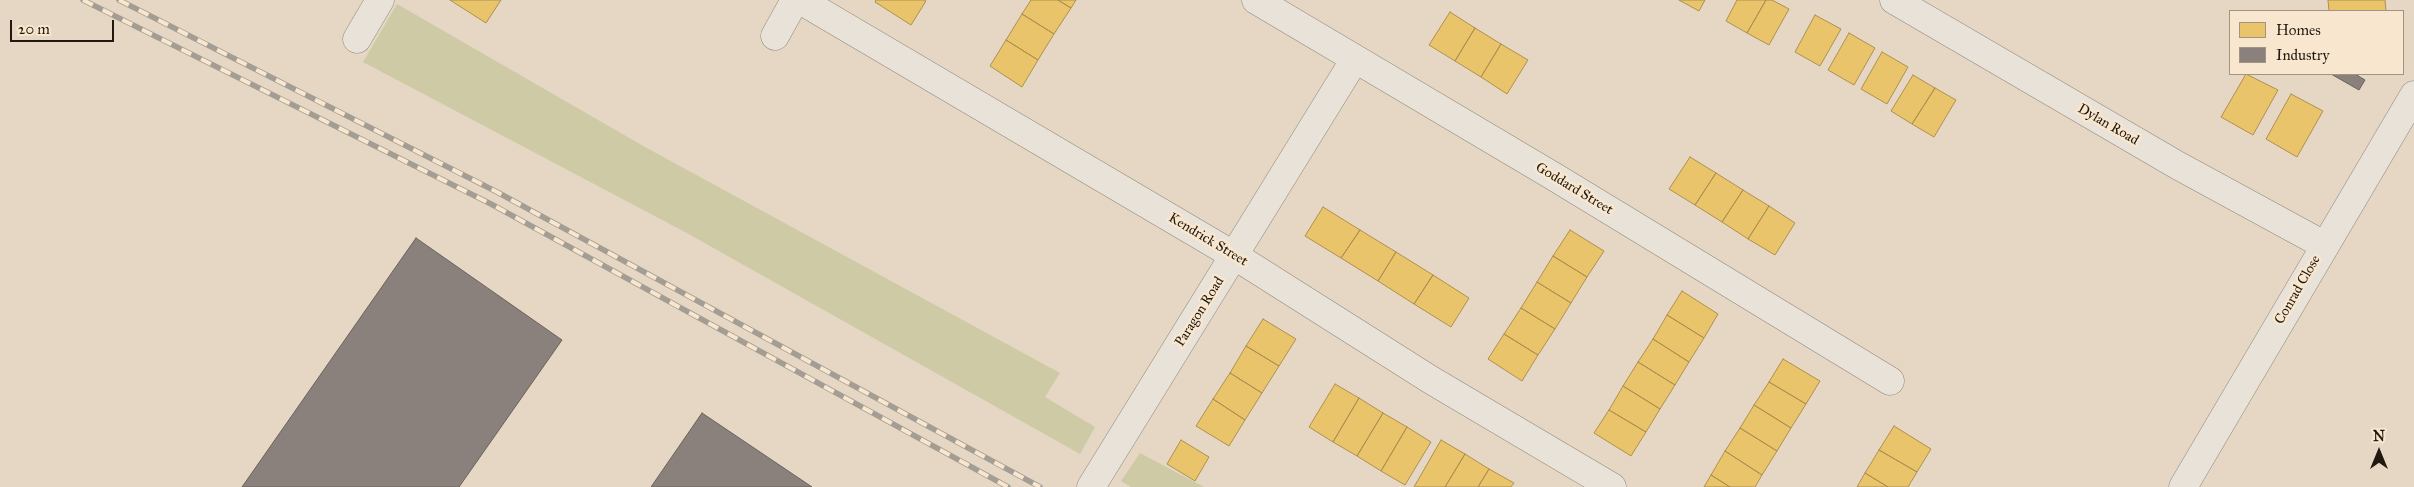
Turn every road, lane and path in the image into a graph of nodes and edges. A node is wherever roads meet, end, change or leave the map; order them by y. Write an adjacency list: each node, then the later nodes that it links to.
1 (379, 0): 7 (street)
2 (795, 0): 6 (street)
3 (800, 0): 11 (street, Kendrick Street)
4 (1256, 0): 8 (street, Goddard Street)
5 (1894, 0): 10 (street, Dylan Road)
6 (775, 36)
7 (357, 39)
8 (1355, 59): 11 (street, Paragon Road); 12 (street, Goddard Street)
9 (2414, 95): 10 (street, Conrad Close)
10 (2324, 245): 15 (street, Conrad Close)
11 (1235, 256): 13 (street, Paragon Road); 14 (street, Kendrick Street)
12 (1890, 381)
13 (1091, 487)
14 (1612, 487)
15 (2183, 487)

